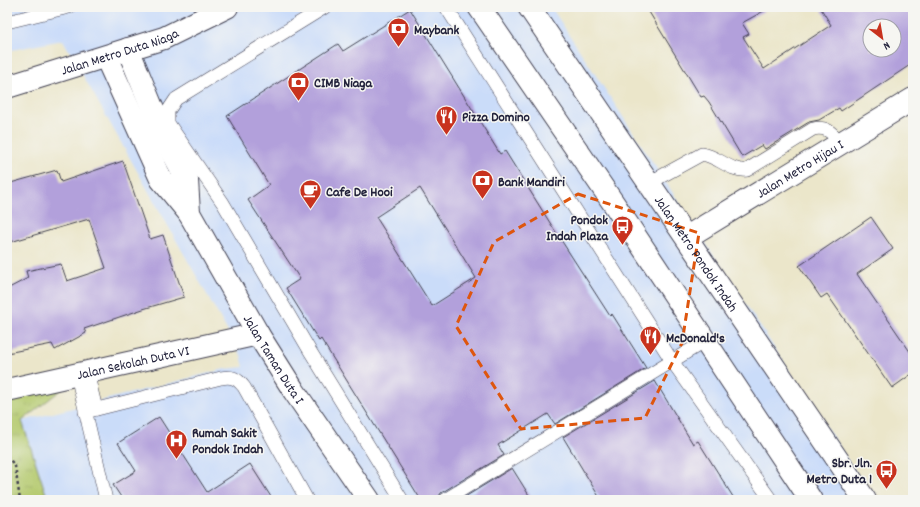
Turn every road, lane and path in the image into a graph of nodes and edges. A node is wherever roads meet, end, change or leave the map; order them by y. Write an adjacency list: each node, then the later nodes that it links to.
1 (69, 7): 8 (lane)
2 (227, 7): 7 (main road, Jalan Metro Duta Niaga)
3 (325, 7): 28 (lane)
4 (446, 7): 19 (lane)
5 (479, 7): 18 (main road)
6 (529, 7): 14 (main road, Jalan Metro Pondok Indah)
7 (205, 12): 9 (main road, Jalan Metro Duta Niaga)
8 (7, 22)
9 (128, 49): 10 (main road, Jalan Metro Duta Niaga); 15 (main road, Jalan Taman Duta I)
10 (106, 57): 11 (main road, Jalan Metro Duta Niaga); 15 (main road, Jalan Taman Duta I)
11 (7, 87)
12 (913, 99): 13 (main road, Jalan Metro Hijau I)
13 (841, 143): 14 (lane); 16 (main road, Jalan Metro Hijau I)
14 (649, 183): 16 (main road, Jalan Metro Pondok Indah)
15 (189, 213): 17 (main road, Jalan Taman Duta I)
16 (687, 237): 32 (main road, Jalan Metro Pondok Indah)
17 (258, 334): 20 (main road, Jalan Sekolah Duta VI); 27 (main road, Jalan Taman Duta I)
18 (705, 341): 19 (lane); 31 (main road)
19 (672, 361): 29 (lane); 30 (lane)
20 (82, 374): 21 (main road, Jalan Sekolah Duta VI); 22 (lane)
21 (7, 390)
22 (90, 410): 25 (lane); 26 (lane)
23 (7, 456): 24 (path)
24 (20, 500)
25 (106, 500)
26 (307, 500)
27 (369, 500)
28 (402, 500)
29 (445, 500)
30 (771, 500)
31 (811, 500)
32 (865, 500)

